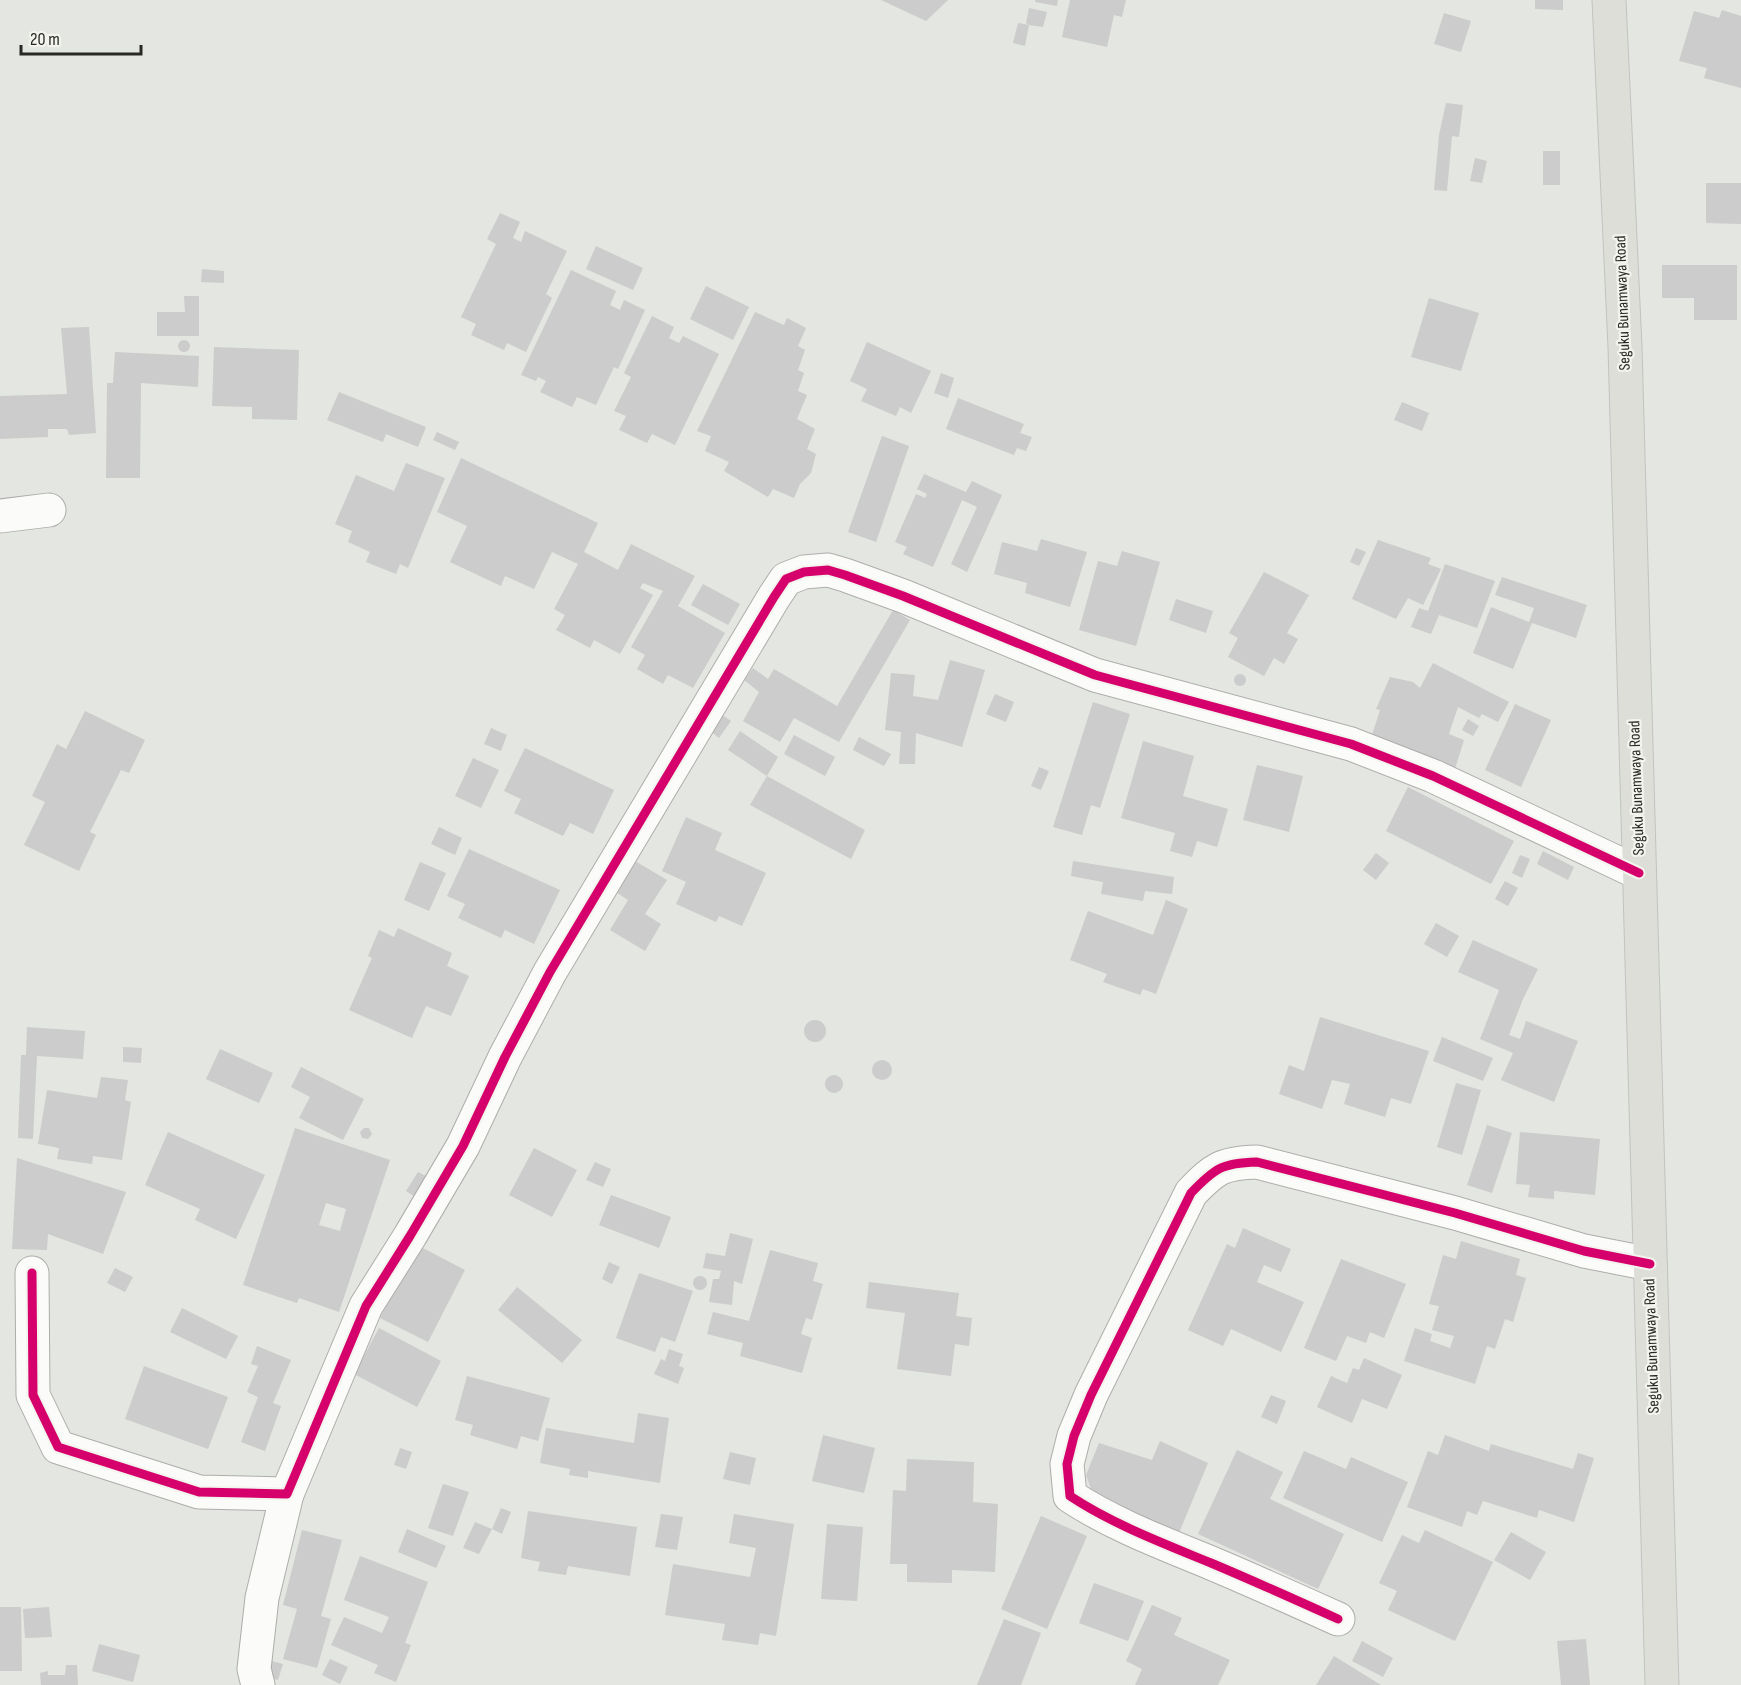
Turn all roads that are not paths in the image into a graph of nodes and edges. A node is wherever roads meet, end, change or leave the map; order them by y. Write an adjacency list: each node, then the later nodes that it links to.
1 (1609, 0): 4 (main road, Seguku Bunamwaya Road)
2 (49, 510): 3 (street)
3 (0, 516)
4 (1639, 873): 5 (main road, Seguku Bunamwaya Road); 7 (street)
5 (1650, 1264): 8 (street); 10 (main road, Seguku Bunamwaya Road)
6 (32, 1273): 7 (street)
7 (287, 1494): 9 (street)
8 (1338, 1619)
9 (258, 1685)
10 (1662, 1685)

